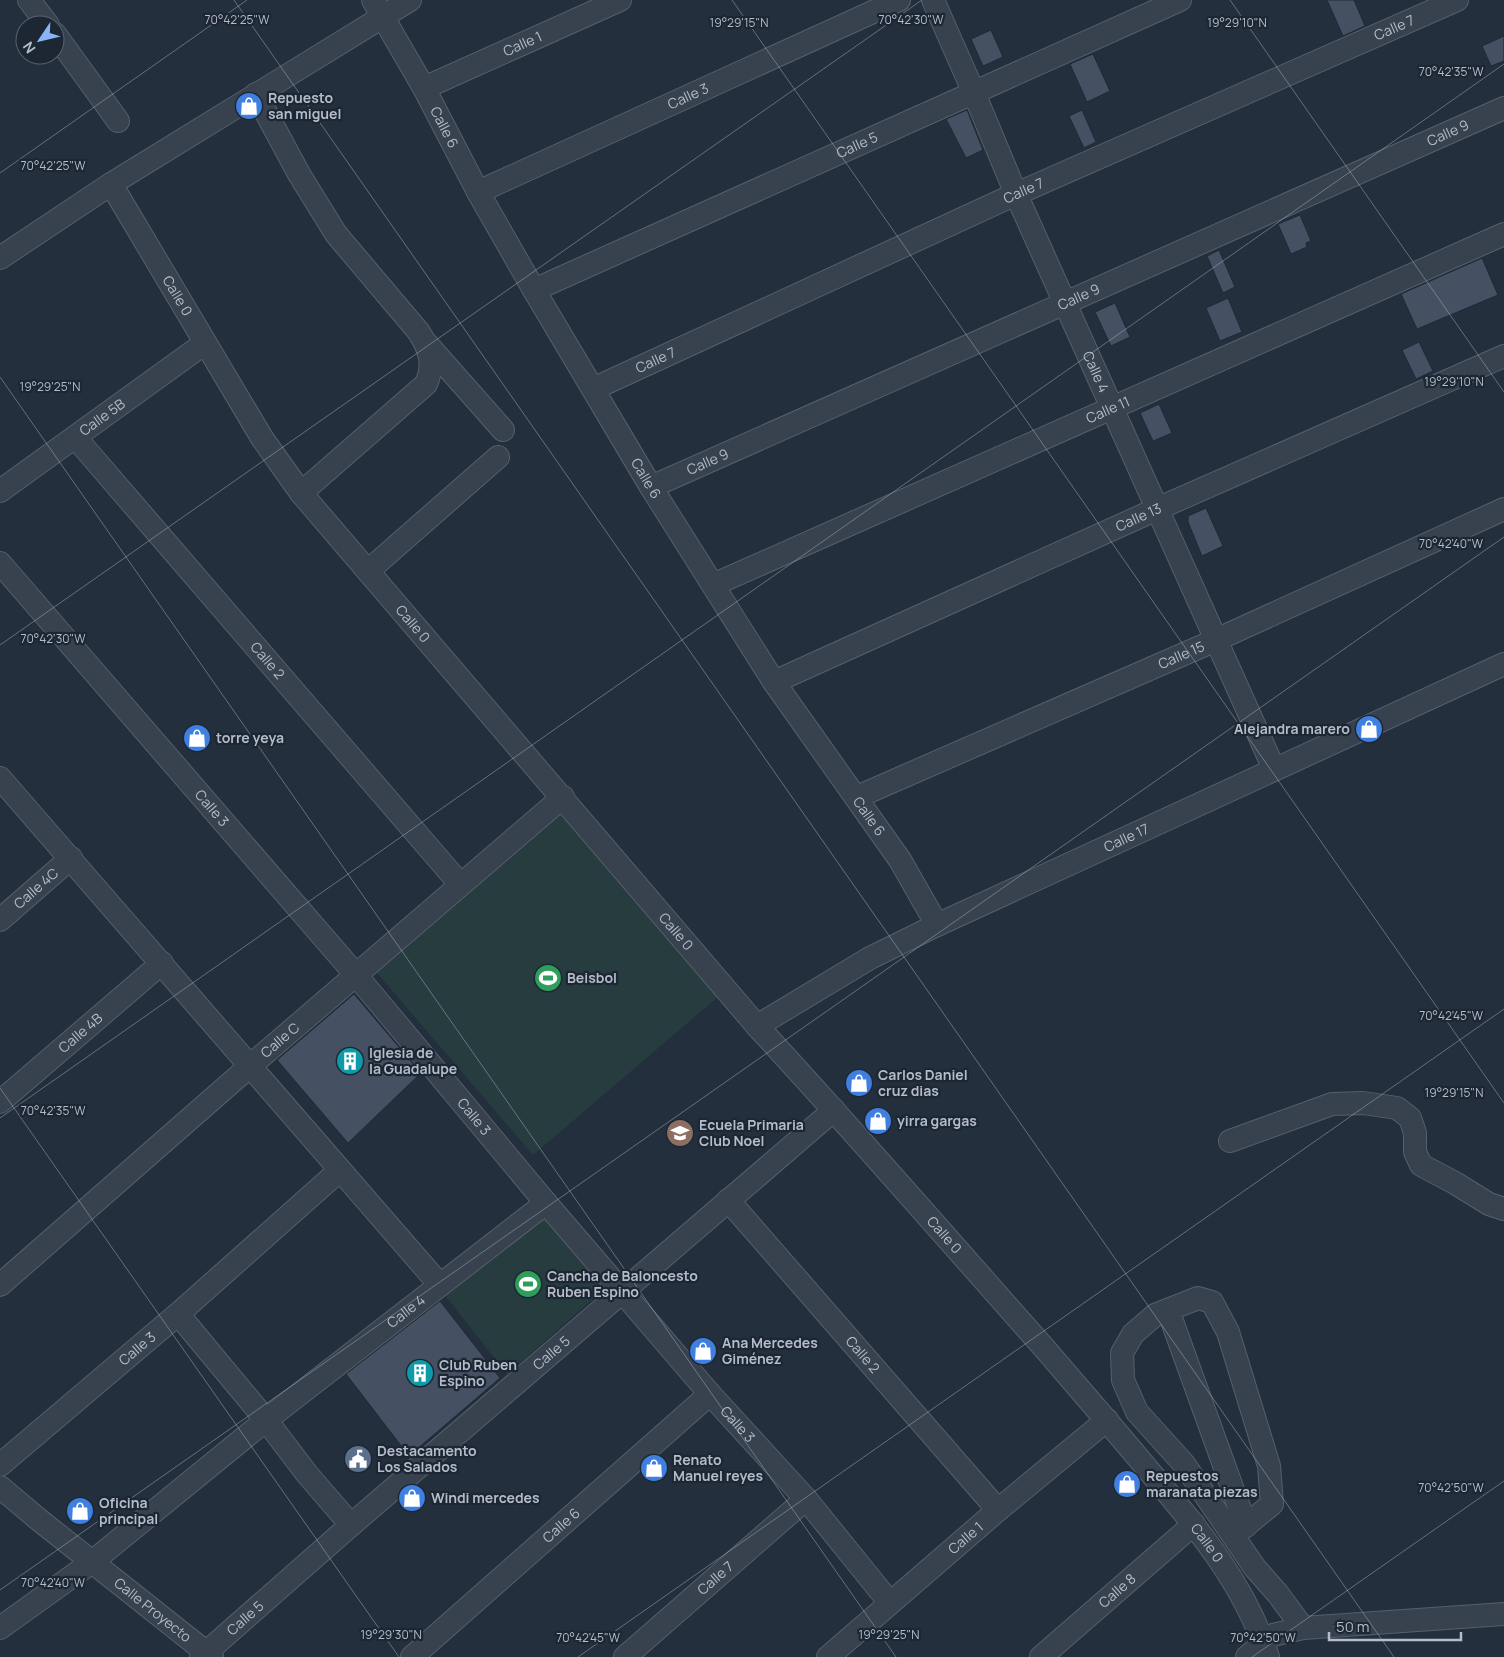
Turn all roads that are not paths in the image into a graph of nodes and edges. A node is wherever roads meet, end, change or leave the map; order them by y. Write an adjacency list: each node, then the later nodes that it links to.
1 (29, 0): 9 (street)
2 (410, 0): 8 (street)
3 (620, 0): 11 (street, Calle 1)
4 (899, 0): 17 (street, Calle 3)
5 (933, 0): 12 (street, Calle 4)
6 (1180, 0): 12 (street, Calle 5)
7 (1457, 0): 18 (street, Calle 7)
8 (377, 8): 11 (street, Calle 6); 13 (street)
9 (40, 15)
10 (65, 48): 15 (street)
11 (424, 88): 17 (street, Calle 6)
12 (974, 93): 18 (street, Calle 4); 21 (street, Calle 5)
13 (256, 94): 16 (street); 24 (street)
14 (1504, 108): 22 (street, Calle 9)
15 (118, 121)
16 (111, 184): 20 (street); 23 (street, Calle 0)
17 (478, 192): 21 (street, Calle 6)
18 (1016, 194): 22 (street, Calle 4); 26 (street, Calle 7)
19 (1504, 234): 27 (street, Calle 11)
20 (0, 258)
21 (534, 290): 26 (street, Calle 6)
22 (1065, 303): 27 (street, Calle 4); 31 (street, Calle 9)
23 (204, 343): 29 (street, Calle 5B); 33 (street, Calle 0)
24 (426, 343): 28 (street); 33 (street)
25 (1504, 356): 34 (street, Calle 13)
26 (593, 389): 31 (street, Calle 6)
27 (1112, 408): 34 (street, Calle 4); 38 (street, Calle 11)
28 (503, 430)
29 (76, 437): 32 (street, Calle 5B); 47 (street, Calle 2)
30 (498, 457): 37 (street)
31 (651, 487): 38 (street, Calle 6)
32 (0, 491)
33 (301, 493): 37 (street, Calle 0)
34 (1157, 508): 39 (street, Calle 4); 41 (street, Calle 13)
35 (1504, 509): 39 (street, Calle 15)
36 (0, 563): 51 (street, Calle 3)
37 (368, 571): 44 (street, Calle 0)
38 (713, 585): 41 (street, Calle 6)
39 (1216, 640): 42 (street, Calle 4); 45 (street, Calle 15)
40 (1504, 664): 42 (street, Calle 17)
41 (774, 682): 45 (street, Calle 6)
42 (1274, 769): 49 (street, Calle 17)
43 (1, 780): 46 (street)
44 (562, 797): 47 (street, Calle C); 52 (street, Calle 0)
45 (857, 797): 49 (street, Calle 6)
46 (71, 858): 48 (street, Calle 4C); 50 (street)
47 (460, 884): 51 (street, Calle C)
48 (0, 920)
49 (937, 924): 52 (street, Calle 17)
50 (162, 963): 53 (street); 54 (street, Calle 4B)
51 (356, 975): 53 (street, Calle C); 59 (street, Calle 3)
52 (757, 1026): 55 (street, Calle 0)
53 (250, 1066): 57 (street); 61 (street, Calle C)
54 (0, 1102)
55 (834, 1110): 58 (street, Calle 5); 68 (street, Calle 0)
56 (1230, 1141): 60 (street)
57 (340, 1170): 62 (street); 65 (street, Calle 3)
58 (728, 1200): 63 (street, Calle 5); 72 (street, Calle 2)
59 (546, 1203): 62 (street, Calle 4); 63 (street, Calle 3)
60 (1504, 1209)
61 (0, 1285)
62 (440, 1285): 67 (street, Calle 4)
63 (623, 1290): 66 (street, Calle 3); 74 (street, Calle 5)
64 (1168, 1310): 75 (street); 75 (street); 75 (street)
65 (178, 1314): 67 (street); 69 (street, Calle 3)
66 (710, 1394): 71 (street, Calle 3); 83 (street, Calle 6)
67 (266, 1420): 74 (street); 76 (street, Calle 4)
68 (1107, 1420): 72 (street, Calle 1); 73 (street, Calle 0)
69 (0, 1465)
70 (0, 1487): 76 (street, Calle Proyecto)
71 (806, 1499): 77 (street, Calle 3); 84 (street, Calle 7)
72 (998, 1510): 77 (street, Calle 1)
73 (1194, 1524): 81 (street, Calle 0); 86 (street, Calle 8)
74 (351, 1525): 82 (street, Calle 5)
75 (1240, 1531): 80 (street)
76 (92, 1562): 79 (street, Calle 4); 82 (street, Calle Proyecto)
77 (890, 1603): 85 (street, Calle 1)
78 (1504, 1614): 80 (street)
79 (0, 1628)
80 (1303, 1628): 81 (street)
81 (1266, 1650): 87 (street)
82 (207, 1656)
83 (412, 1657)
84 (625, 1657)
85 (828, 1657)
86 (1041, 1657)
87 (1247, 1657)

